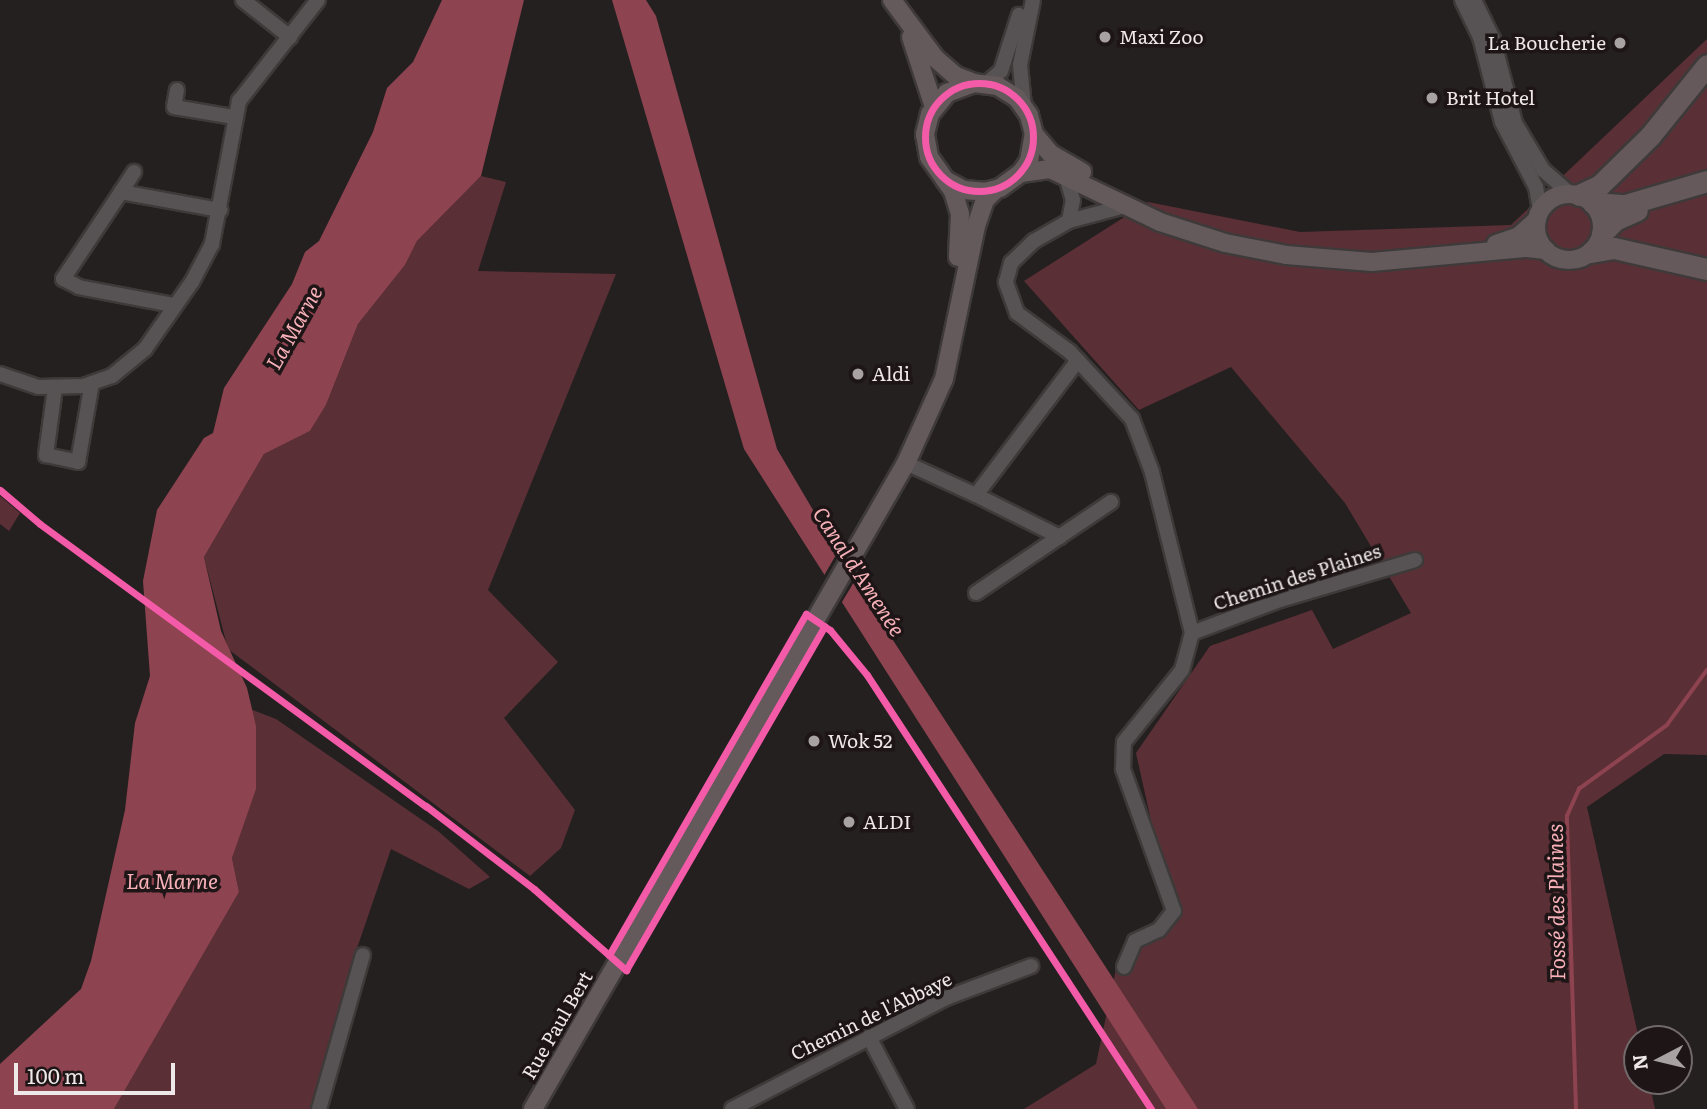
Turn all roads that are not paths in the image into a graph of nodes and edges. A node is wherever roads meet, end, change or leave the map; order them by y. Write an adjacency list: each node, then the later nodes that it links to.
1 (243, 0): 8 (street)
2 (318, 0): 8 (street)
3 (1024, 0): 10 (street)
4 (1033, 0): 12 (street)
5 (1462, 0): 27 (street)
6 (1474, 0): 24 (street)
7 (897, 7): 10 (main road); 13 (main road)
8 (290, 37): 14 (street)
9 (1707, 65): 24 (highway)
10 (980, 83): 12 (main road); 13 (main road)
11 (177, 90): 14 (street)
12 (1024, 106): 15 (main road)
13 (934, 107): 19 (main road)
14 (234, 117): 26 (street)
15 (1034, 134): 17 (main road); 27 (main road)
16 (134, 172): 23 (street)
17 (1021, 173): 18 (main road); 21 (main road)
18 (1066, 176): 25 (main road); 28 (street)
19 (945, 180): 21 (main road); 37 (main road)
20 (1707, 181): 24 (highway)
21 (995, 190): 37 (main road)
22 (1707, 191): 29 (highway)
23 (121, 192): 26 (street); 32 (street)
24 (1581, 197): 27 (main road); 29 (main road)
25 (1125, 206): 28 (street); 30 (main road)
26 (220, 210): 32 (street)
27 (1539, 215): 30 (main road)
28 (1069, 221): 33 (street)
29 (1597, 243): 30 (main road); 31 (highway)
30 (1546, 250)
31 (1707, 269)
32 (173, 305): 35 (street)
33 (1078, 360): 39 (street); 44 (street)
34 (0, 374): 36 (street)
35 (92, 383): 36 (street); 36 (street)
36 (55, 388)
37 (932, 403): 38 (main road, Rue Paul Bert)
38 (906, 463): 39 (street); 51 (main road, Rue Paul Bert)
39 (976, 495): 41 (street)
40 (1111, 502): 41 (street)
41 (1060, 537): 43 (street)
42 (1415, 560): 44 (street, Chemin des Plaines)
43 (976, 593)
44 (1192, 633): 47 (street)
45 (363, 955): 50 (street)
46 (1031, 966): 48 (street, Chemin de l'Abbaye)
47 (1124, 967)
48 (869, 1037): 49 (street, Chemin de l'Abbaye); 53 (street)
49 (754, 1105): 52 (street, Chemin de l'Abbaye)
50 (318, 1109)
51 (533, 1109)
52 (732, 1109)
53 (907, 1109)

